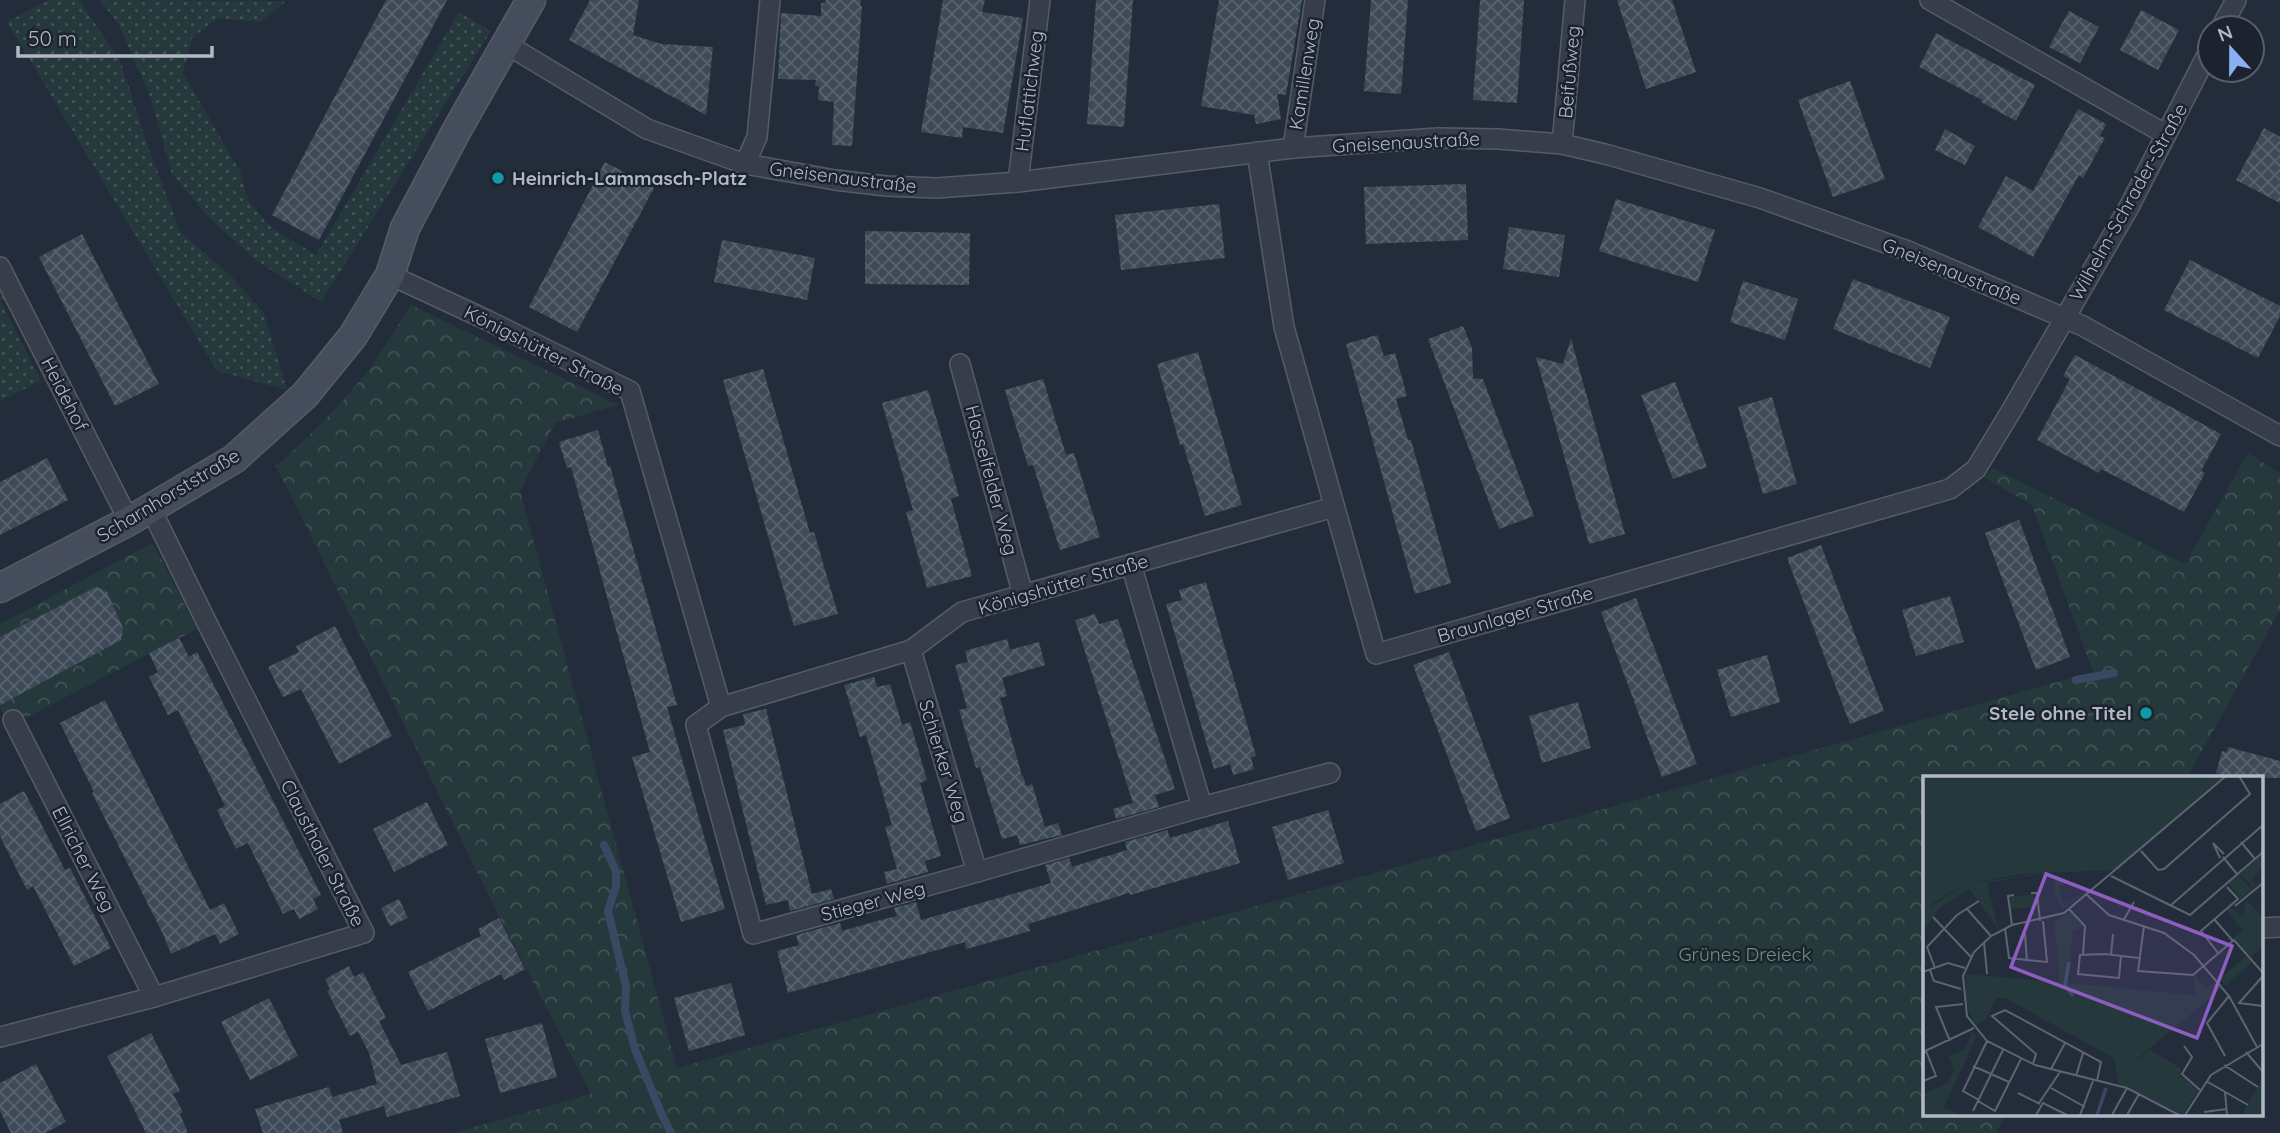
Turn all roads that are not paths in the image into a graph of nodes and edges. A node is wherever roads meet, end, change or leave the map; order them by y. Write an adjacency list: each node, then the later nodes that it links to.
1 (531, 0): 7 (street)
2 (770, 0): 13 (street)
3 (1040, 0): 14 (street, Huflattichweg)
4 (1315, 0): 11 (street, Kamillenweg)
5 (1575, 0): 10 (street, Beifußweg)
6 (1930, 0): 9 (street)
7 (506, 44): 13 (street, Gneisenaustraße); 16 (street)
8 (2196, 76): 9 (street, Wilhelm-Schrader-Straße)
9 (2165, 134): 17 (street, Wilhelm-Schrader-Straße)
10 (1562, 144): 11 (street, Gneisenaustraße); 17 (street, Gneisenaustraße)
11 (1293, 148): 12 (street, Gneisenaustraße)
12 (1257, 152): 14 (street, Gneisenaustraße); 20 (street, Braunlager Straße)
13 (745, 164): 14 (street, Gneisenaustraße)
14 (1018, 182)
15 (0, 267): 21 (street, Heidehof)
16 (390, 275): 21 (street, Scharnhorststraße); 26 (street, Königshütter Straße)
17 (2064, 318): 19 (street, Gneisenaustraße); 20 (street, Braunlager Straße)
18 (961, 364): 24 (street, Hasselfelder Weg)
19 (2280, 436)
20 (1334, 507): 22 (street, Königshütter Straße)
21 (140, 515): 23 (street, Scharnhorststraße); 34 (street, Clausthaler Straße)
22 (1131, 564): 24 (street, Königshütter Straße); 30 (street)
23 (0, 588)
24 (1023, 595): 25 (street, Königshütter Straße)
25 (911, 650): 26 (street, Königshütter Straße); 31 (street, Schierker Weg)
26 (721, 707): 28 (street, Königshütter Straße)
27 (13, 720): 34 (street, Ellricher Weg)
28 (696, 725): 31 (street, Stieger Weg)
29 (1330, 773): 30 (street, Stieger Weg)
30 (1202, 807): 31 (street, Stieger Weg)
31 (977, 872)
32 (2280, 927): 33 (street)
33 (2262, 928)
34 (154, 997): 35 (street, Clausthaler Straße)
35 (0, 1037)

